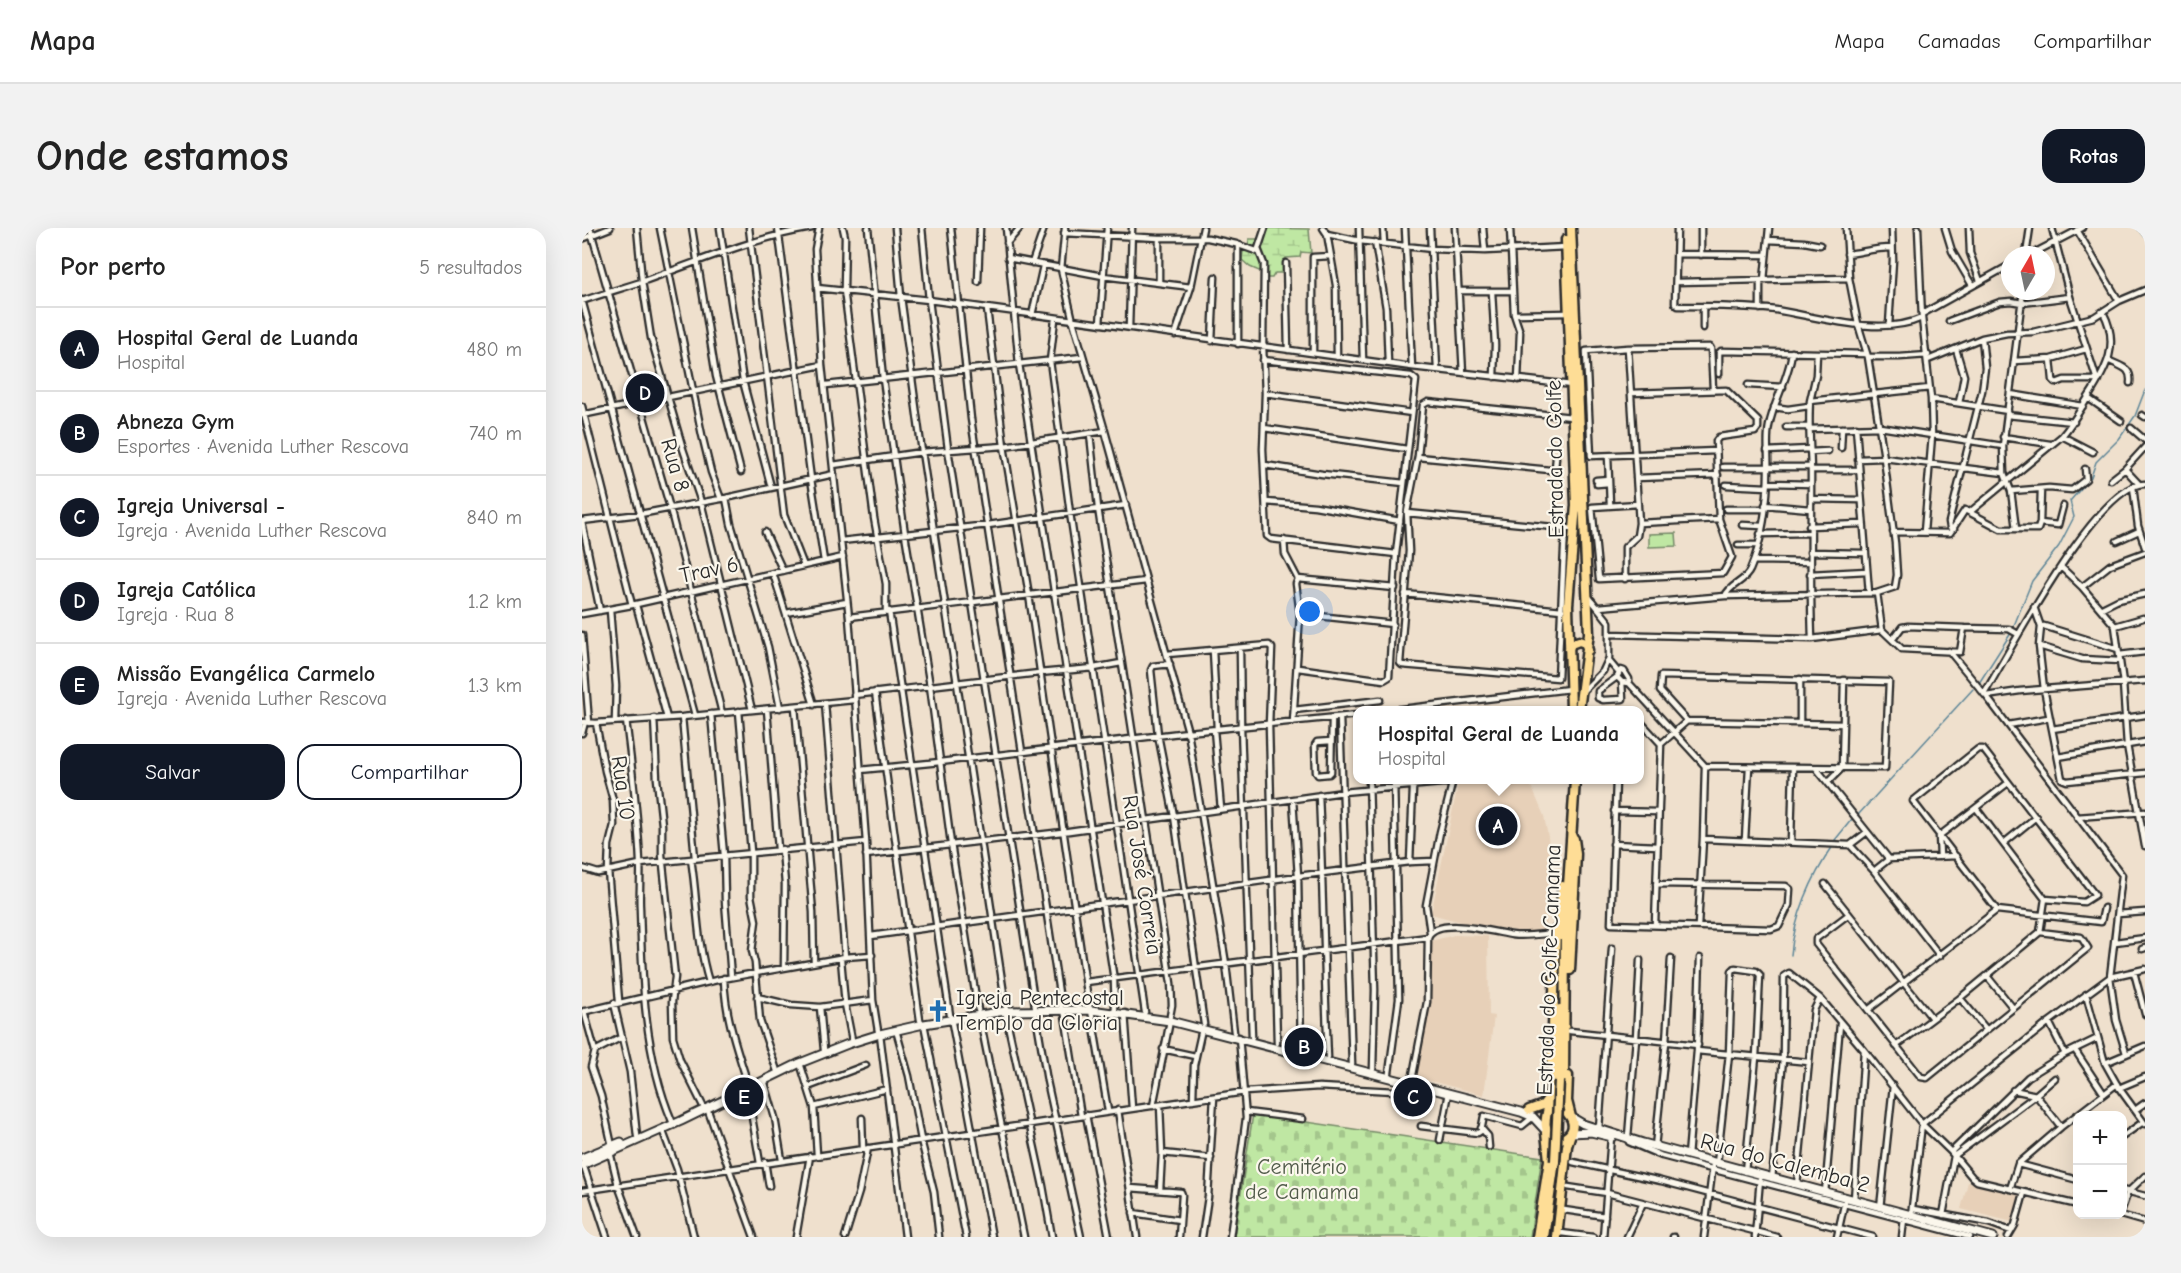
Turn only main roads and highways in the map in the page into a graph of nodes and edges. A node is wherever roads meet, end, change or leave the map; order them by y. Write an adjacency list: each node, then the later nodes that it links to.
1 (1565, 228): 4 (highway, Estrada do Golfe)
2 (1571, 228): 3 (highway, Estrada do Golfe)
3 (1588, 619): 4 (highway); 6 (highway, Estrada do Golfe)
4 (1569, 621): 5 (highway, Estrada do Golfe)
5 (1569, 650): 6 (highway); 7 (highway, Estrada do Golfe)
6 (1588, 650): 8 (highway, Estrada do Golfe)
7 (1571, 706)
8 (1580, 706)
9 (1570, 784): 12 (highway, Estrada do Golfe-Camama)
10 (1575, 784): 11 (highway, Estrada do Golfe-Camama)
11 (1570, 833): 18 (highway, Estrada do Golfe-Camama); 22 (highway)
12 (1560, 918): 18 (highway, Estrada do Golfe-Camama); 20 (highway)
13 (1090, 1009): 14 (main road); 14 (main road); 15 (main road)
14 (1170, 1018): 17 (main road)
15 (922, 1022): 16 (main road); 16 (main road)
16 (879, 1032): 19 (main road); 19 (main road)
17 (1237, 1035): 23 (main road); 23 (main road)
18 (1562, 1081): 29 (highway, Estrada do Golfe-Camama, bridge)
19 (747, 1086): 21 (main road)
20 (1551, 1093): 22 (highway); 23 (highway)
21 (705, 1107): 27 (main road); 27 (main road)
22 (1560, 1112): 23 (main road); 24 (highway); 25 (highway); 26 (main road)
23 (1531, 1114): 24 (main road)
24 (1545, 1130): 25 (highway); 31 (highway)
25 (1571, 1132): 26 (main road); 30 (highway)
26 (1627, 1139): 34 (main road, Rua do Calemba 2)
27 (611, 1149): 28 (main road)
28 (582, 1160)
29 (1557, 1161): 32 (highway); 33 (highway)
30 (1559, 1235)
31 (1537, 1237)
32 (1544, 1237)
33 (1550, 1237)
34 (1992, 1237)

